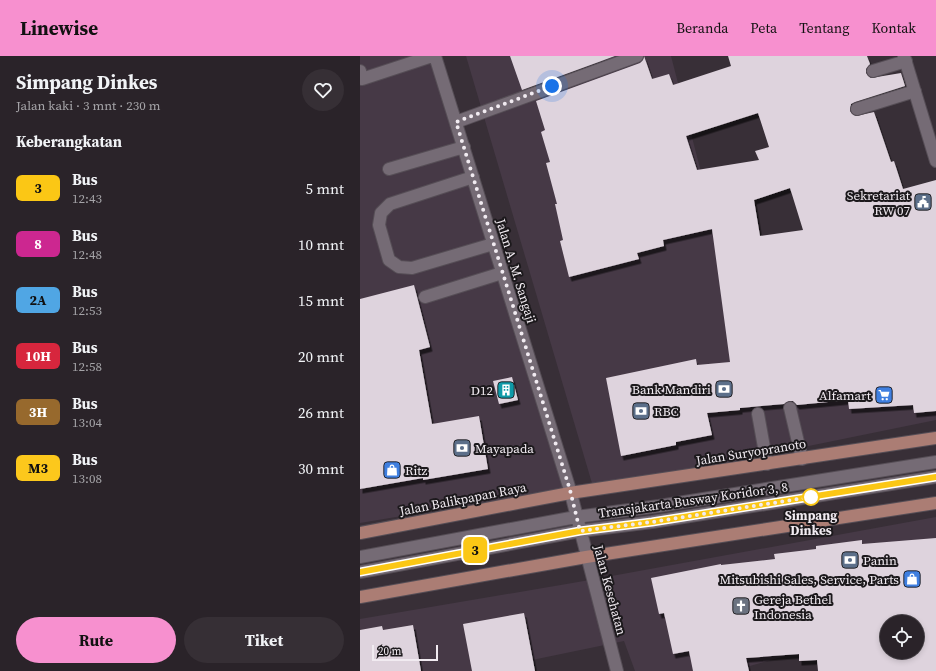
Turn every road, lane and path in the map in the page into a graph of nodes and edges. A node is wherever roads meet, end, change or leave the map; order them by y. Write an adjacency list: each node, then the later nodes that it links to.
1 (432, 56): 5 (street)
2 (435, 56): 9 (street, Jalan A. M. Sangaji)
3 (637, 56): 9 (street)
4 (905, 59): 6 (street); 7 (street)
5 (360, 71)
6 (873, 71)
7 (915, 90): 8 (street); 10 (street)
8 (857, 109)
9 (456, 122): 11 (street, Jalan A. M. Sangaji)
10 (933, 143): 12 (street)
11 (464, 147): 13 (street); 14 (street, Jalan A. M. Sangaji)
12 (936, 161)
13 (389, 169)
14 (472, 177): 15 (street, Jalan A. M. Sangaji); 15 (street)
15 (493, 244): 16 (street, Jalan A. M. Sangaji)
16 (502, 273): 17 (street); 25 (street, Jalan A. M. Sangaji)
17 (425, 297)
18 (790, 408): 21 (street)
19 (758, 414): 23 (street)
20 (936, 438): 21 (main road, Jalan Suryopranoto)
21 (802, 459): 23 (main road, Jalan Suryopranoto)
22 (936, 462): 27 (street, Transjakarta Busway Koridor 3, 8)
23 (767, 464): 25 (main road, Jalan Suryopranoto)
24 (936, 478): 28 (street, Transjakarta Busway Koridor 3, 8)
25 (570, 494): 27 (street, Jalan Kesehatan); 29 (main road, Jalan Balikpapan Raya)
26 (936, 503): 31 (main road)
27 (576, 517): 28 (street, Jalan Kesehatan); 30 (street, Transjakarta Busway Koridor 3, 8)
28 (580, 531): 31 (street, Jalan Kesehatan); 32 (street, Transjakarta Busway Koridor 3, 8)
29 (360, 533)
30 (360, 557)
31 (586, 557): 33 (main road); 34 (street, Jalan Kesehatan)
32 (360, 572)
33 (360, 598)
34 (617, 671)

